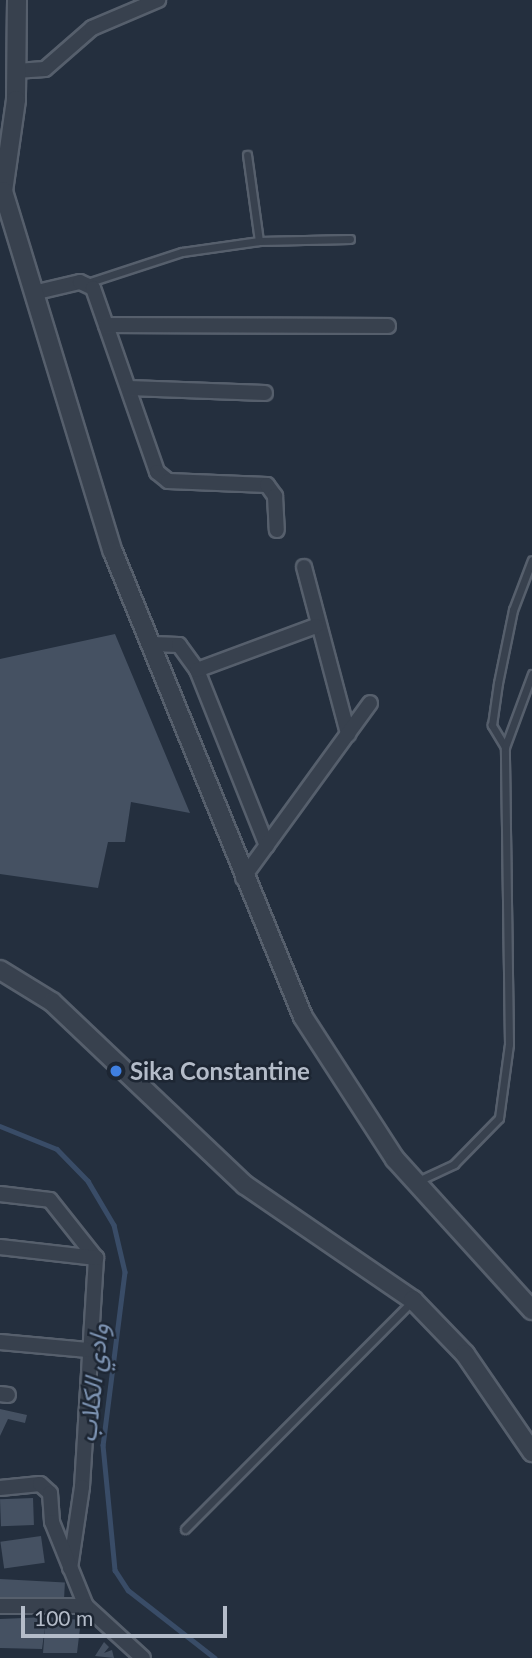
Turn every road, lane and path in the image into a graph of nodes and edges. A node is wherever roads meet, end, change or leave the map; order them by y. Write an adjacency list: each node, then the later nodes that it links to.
1 (17, 0): 3 (street)
2 (158, 0): 3 (street)
3 (16, 71): 5 (street)
4 (247, 155): 7 (lane)
5 (1, 185): 9 (street)
6 (350, 239): 7 (lane)
7 (259, 241): 8 (lane)
8 (87, 283): 9 (street); 10 (street)
9 (33, 293): 18 (street)
10 (106, 325): 11 (street); 12 (street)
11 (388, 327)
12 (129, 388): 13 (street); 14 (street)
13 (265, 393)
14 (277, 530)
15 (532, 560): 23 (lane)
16 (304, 567): 17 (street)
17 (316, 626): 19 (street); 22 (street)
18 (151, 644): 19 (street); 25 (street)
19 (197, 670): 24 (street)
20 (532, 674): 23 (lane)
21 (370, 703): 22 (street)
22 (348, 734): 24 (street)
23 (505, 747): 27 (lane)
24 (267, 846): 25 (street)
25 (243, 878): 27 (street)
26 (0, 970): 31 (street)
27 (414, 1183): 32 (street)
28 (0, 1194): 30 (street)
29 (0, 1247): 30 (street)
30 (96, 1258): 34 (street)
31 (413, 1300): 35 (street); 37 (lane)
32 (532, 1310)
33 (0, 1342): 34 (street)
34 (88, 1350): 38 (street)
35 (532, 1452)
36 (0, 1488): 38 (street)
37 (185, 1529)
38 (70, 1568): 40 (street)
39 (0, 1606): 40 (street)
40 (86, 1606): 41 (street)
41 (143, 1658)

